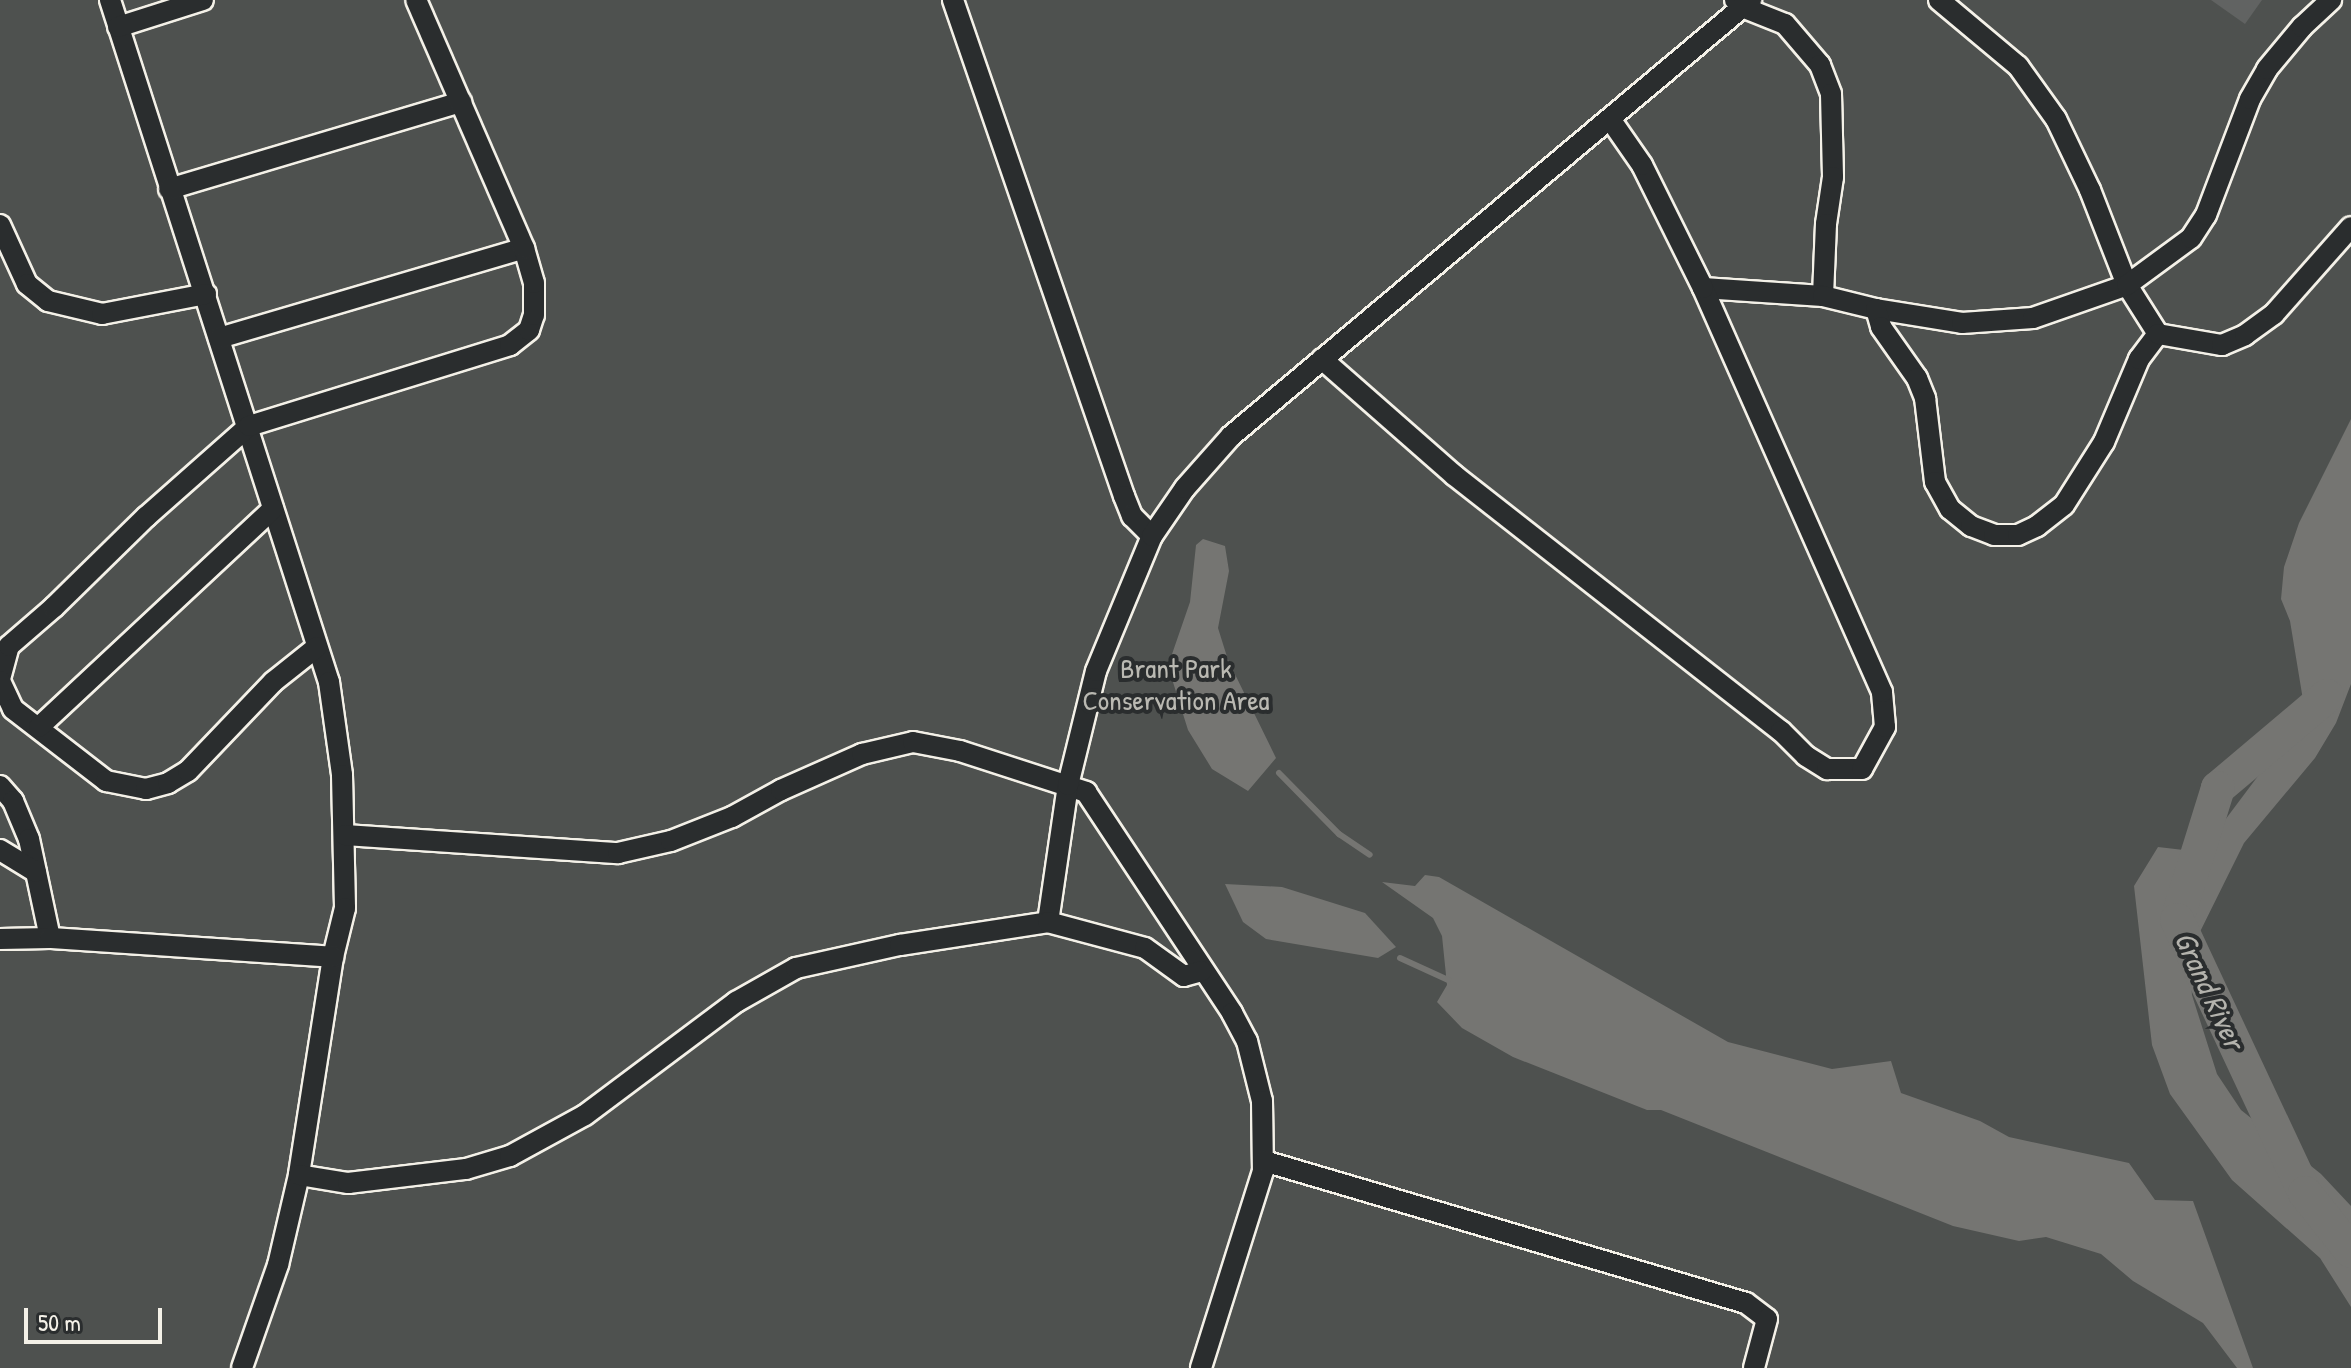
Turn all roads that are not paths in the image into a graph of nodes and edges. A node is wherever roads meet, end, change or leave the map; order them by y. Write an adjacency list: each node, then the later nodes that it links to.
1 (110, 0): 8 (lane)
2 (203, 0): 8 (lane)
3 (416, 0): 9 (lane)
4 (953, 0): 25 (lane)
5 (1939, 0): 15 (lane)
6 (2331, 0): 15 (lane)
7 (1743, 2): 10 (lane); 18 (lane)
8 (118, 27): 11 (lane)
9 (461, 102): 11 (lane); 14 (lane)
10 (1610, 119): 16 (lane); 22 (lane)
11 (169, 189): 17 (lane)
12 (0, 225): 17 (lane)
13 (2351, 227): 20 (lane)
14 (524, 248): 21 (lane); 23 (lane)
15 (2127, 285): 19 (lane); 20 (lane)
16 (1703, 288): 18 (lane); 22 (lane)
17 (206, 294): 21 (lane)
18 (1823, 296): 19 (lane)
19 (1876, 309): 20 (lane)
20 (2158, 334)
21 (219, 338): 23 (lane)
22 (1322, 359): 25 (lane)
23 (249, 426): 24 (lane); 27 (lane)
24 (273, 509): 26 (lane); 28 (lane)
25 (1152, 536): 29 (lane)
26 (317, 647): 28 (lane); 31 (lane)
27 (0, 680): 28 (lane)
28 (39, 727)
29 (1068, 785): 31 (lane); 34 (lane); 38 (lane)
30 (0, 786): 33 (lane)
31 (345, 835): 37 (lane)
32 (0, 850): 33 (lane)
33 (36, 872): 35 (lane)
34 (1048, 922): 38 (lane); 40 (lane)
35 (50, 938): 36 (lane); 37 (lane)
36 (0, 939)
37 (333, 957): 40 (lane)
38 (1201, 971): 39 (lane)
39 (1264, 1161): 42 (lane); 43 (lane)
40 (299, 1175): 41 (lane)
41 (242, 1368)
42 (1201, 1368)
43 (1754, 1368)

